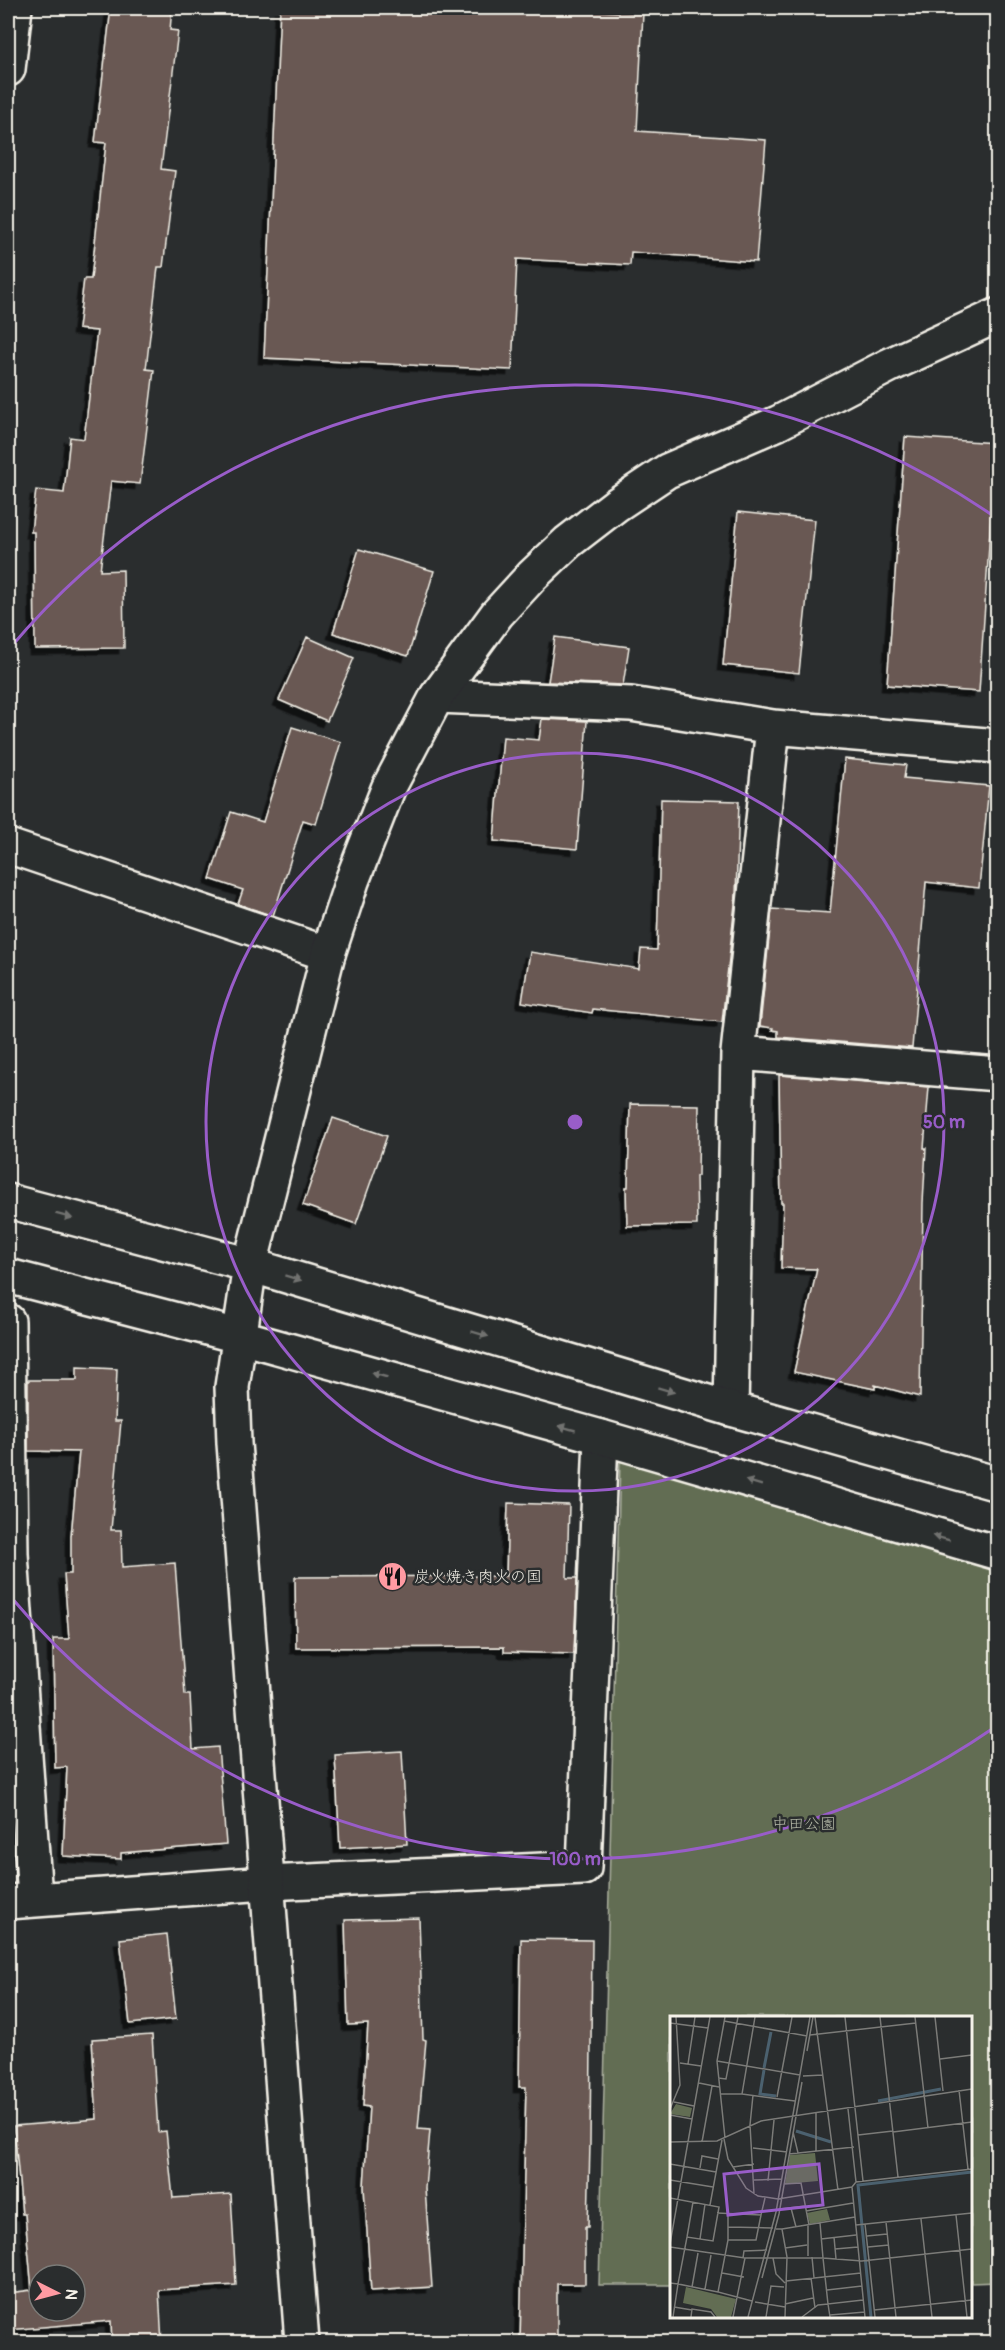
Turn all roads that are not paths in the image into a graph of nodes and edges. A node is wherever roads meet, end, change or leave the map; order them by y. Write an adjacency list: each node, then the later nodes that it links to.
1 (13, 9): 2 (street)
2 (8, 69)
3 (998, 315): 4 (street)
4 (437, 696): 5 (street); 8 (street)
5 (773, 727): 6 (street); 9 (street)
6 (998, 746)
7 (8, 846): 8 (street)
8 (328, 954): 12 (street)
9 (738, 1053): 10 (street); 16 (street)
10 (998, 1074)
11 (8, 1201): 12 (street, one-way to 12)
12 (250, 1265): 15 (street); 16 (street, one-way to 16)
13 (8, 1276): 15 (street)
14 (8, 1321): 20 (street)
15 (238, 1336): 17 (street, one-way to 15); 21 (street)
16 (731, 1409): 18 (street)
17 (602, 1437): 19 (street, one-way to 17); 21 (street)
18 (998, 1484)
19 (998, 1553)
20 (9, 1555): 22 (street)
21 (267, 1882): 22 (street); 23 (street)
22 (21, 1900)
23 (302, 2343)

